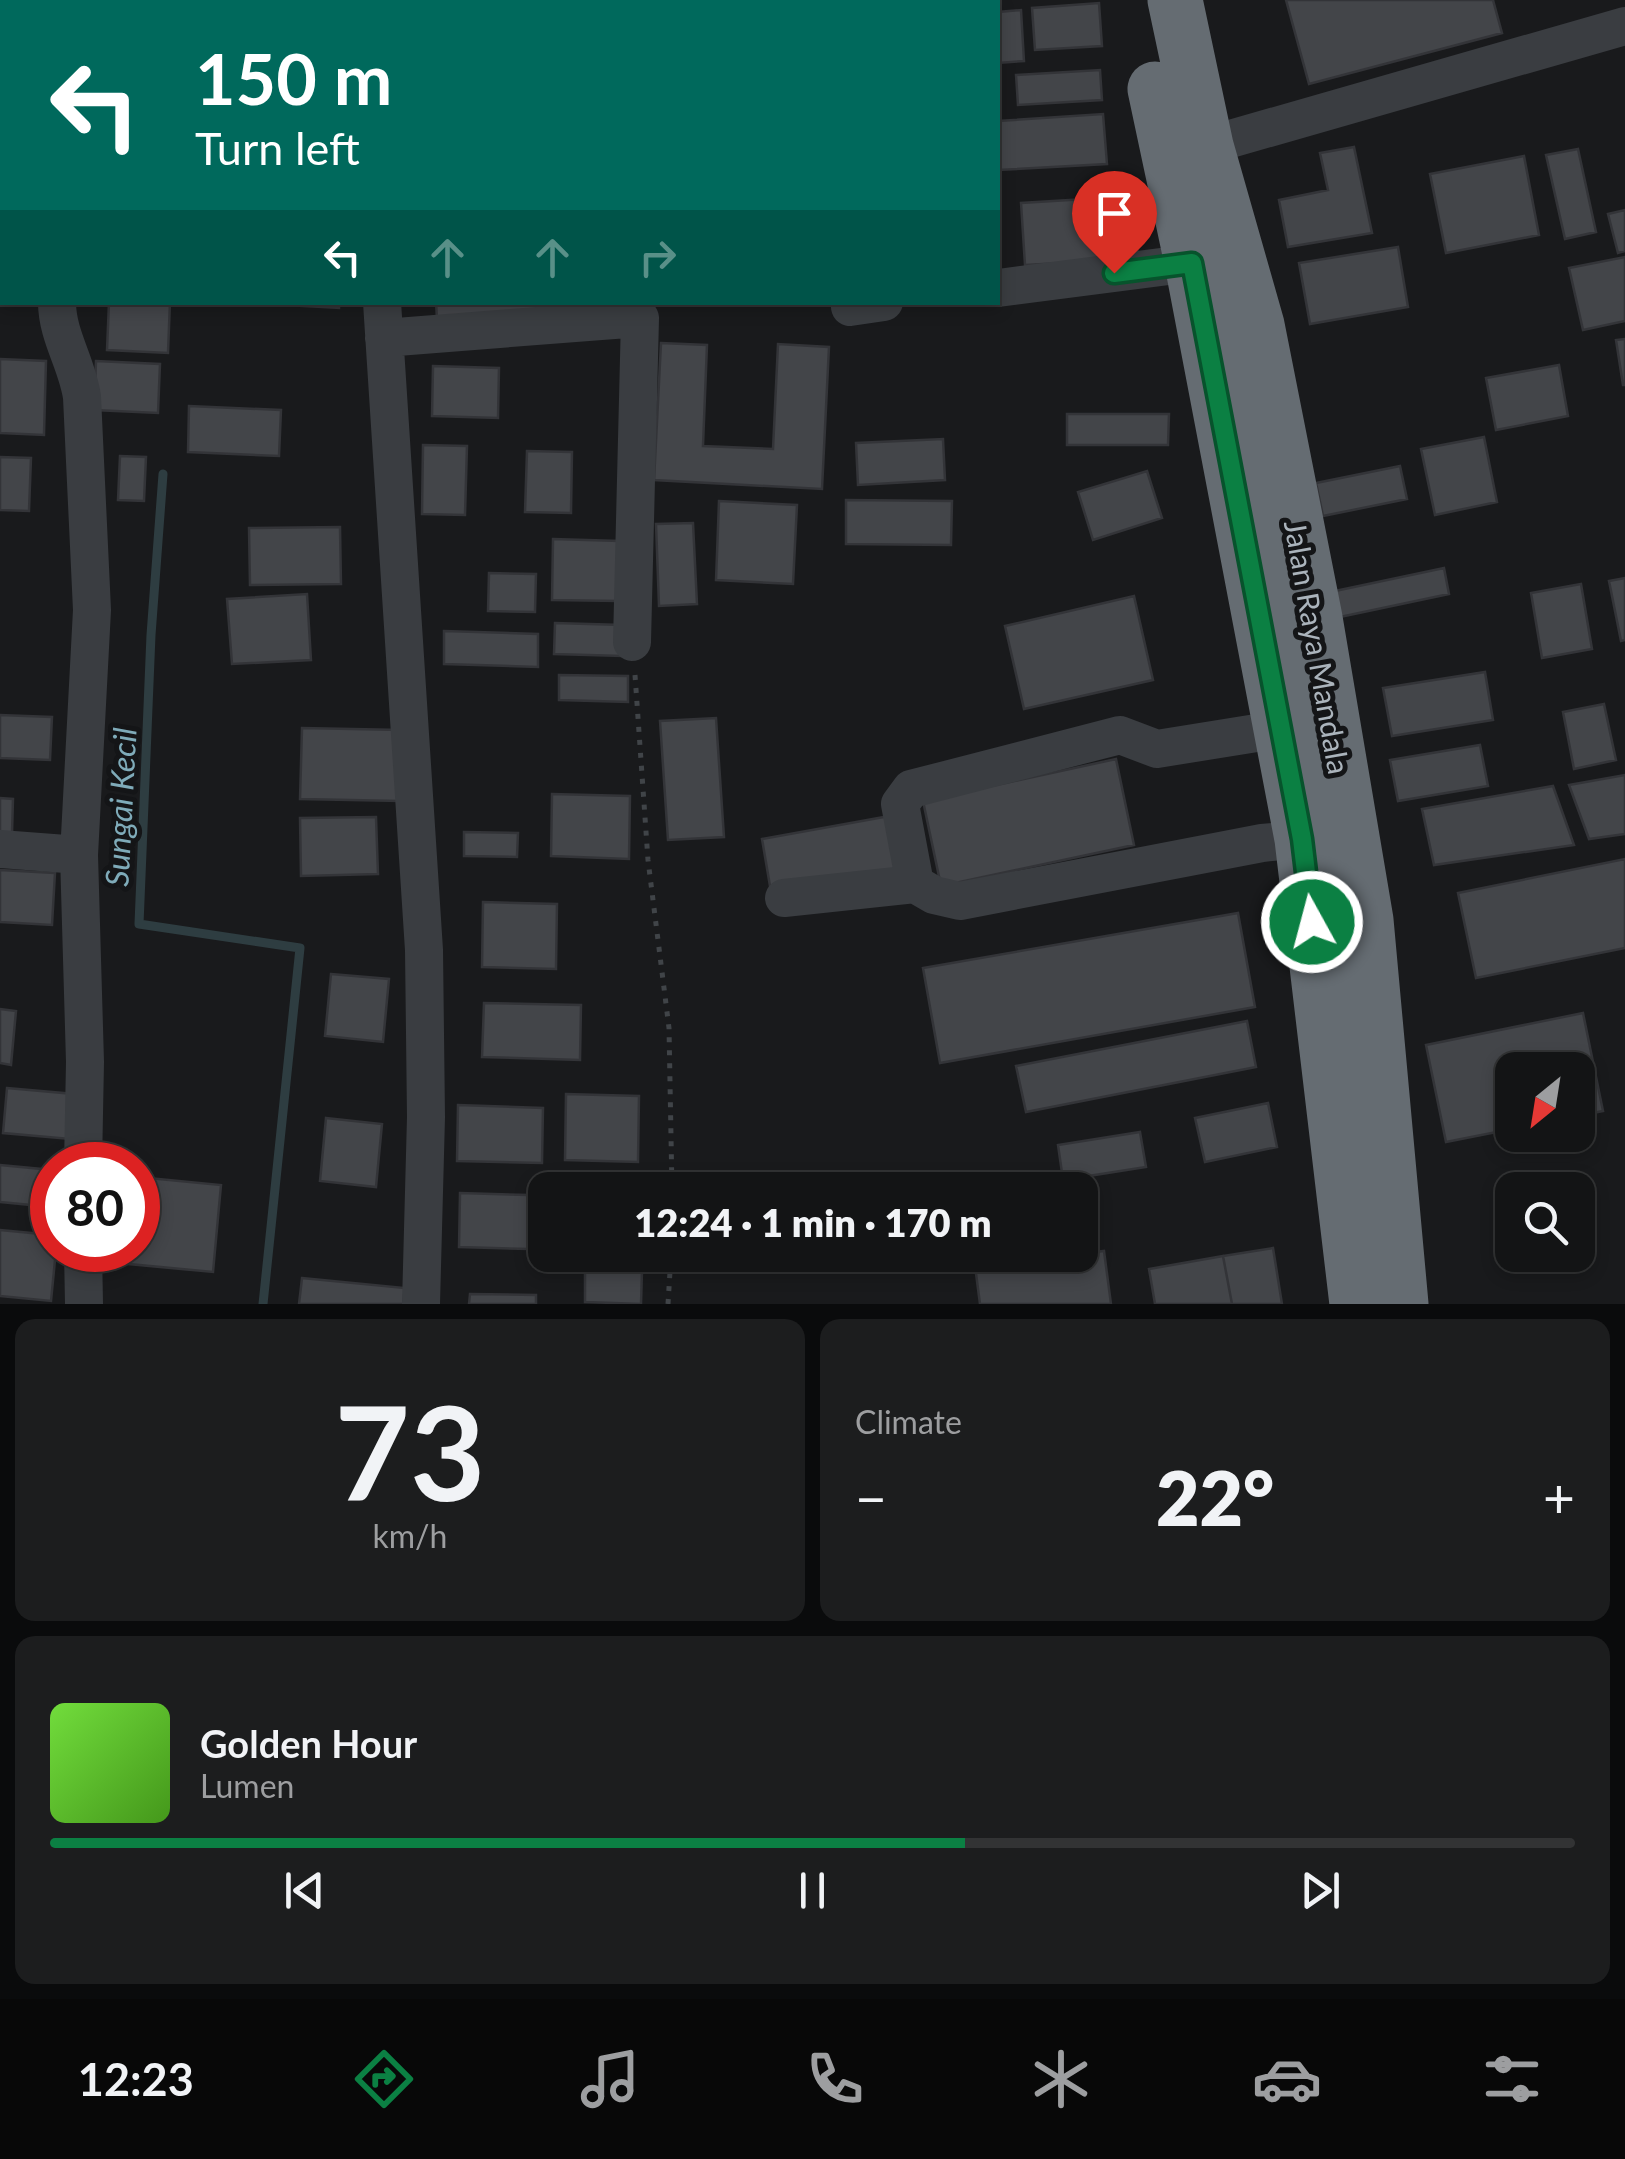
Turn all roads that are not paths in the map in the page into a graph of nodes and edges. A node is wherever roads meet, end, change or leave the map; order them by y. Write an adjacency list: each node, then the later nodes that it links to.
1 (1138, 0): 5 (highway, Jalan Raya Mandala)
2 (1175, 0): 4 (highway, Jalan Raya Mandala)
3 (1625, 26): 4 (street)
4 (1206, 146): 16 (highway, Jalan Raya Mandala)
5 (1192, 263): 6 (street); 10 (highway, Jalan Raya Mandala)
6 (1000, 288)
7 (57, 305): 13 (street)
8 (383, 320): 9 (street); 21 (street)
9 (632, 642)
10 (1281, 729): 11 (highway, Jalan Raya Mandala); 14 (street)
11 (1302, 839): 14 (street); 17 (highway, Jalan Raya Mandala)
12 (0, 848): 13 (street)
13 (79, 855): 18 (street)
14 (915, 884): 15 (street)
15 (784, 898)
16 (1366, 920): 17 (highway); 23 (highway, Jalan Raya Mandala)
17 (1312, 922): 22 (highway, Jalan Raya Mandala)
18 (83, 1142)
19 (83, 1272): 20 (street)
20 (84, 1304)
21 (421, 1304)
22 (1357, 1304)
23 (1401, 1304)

